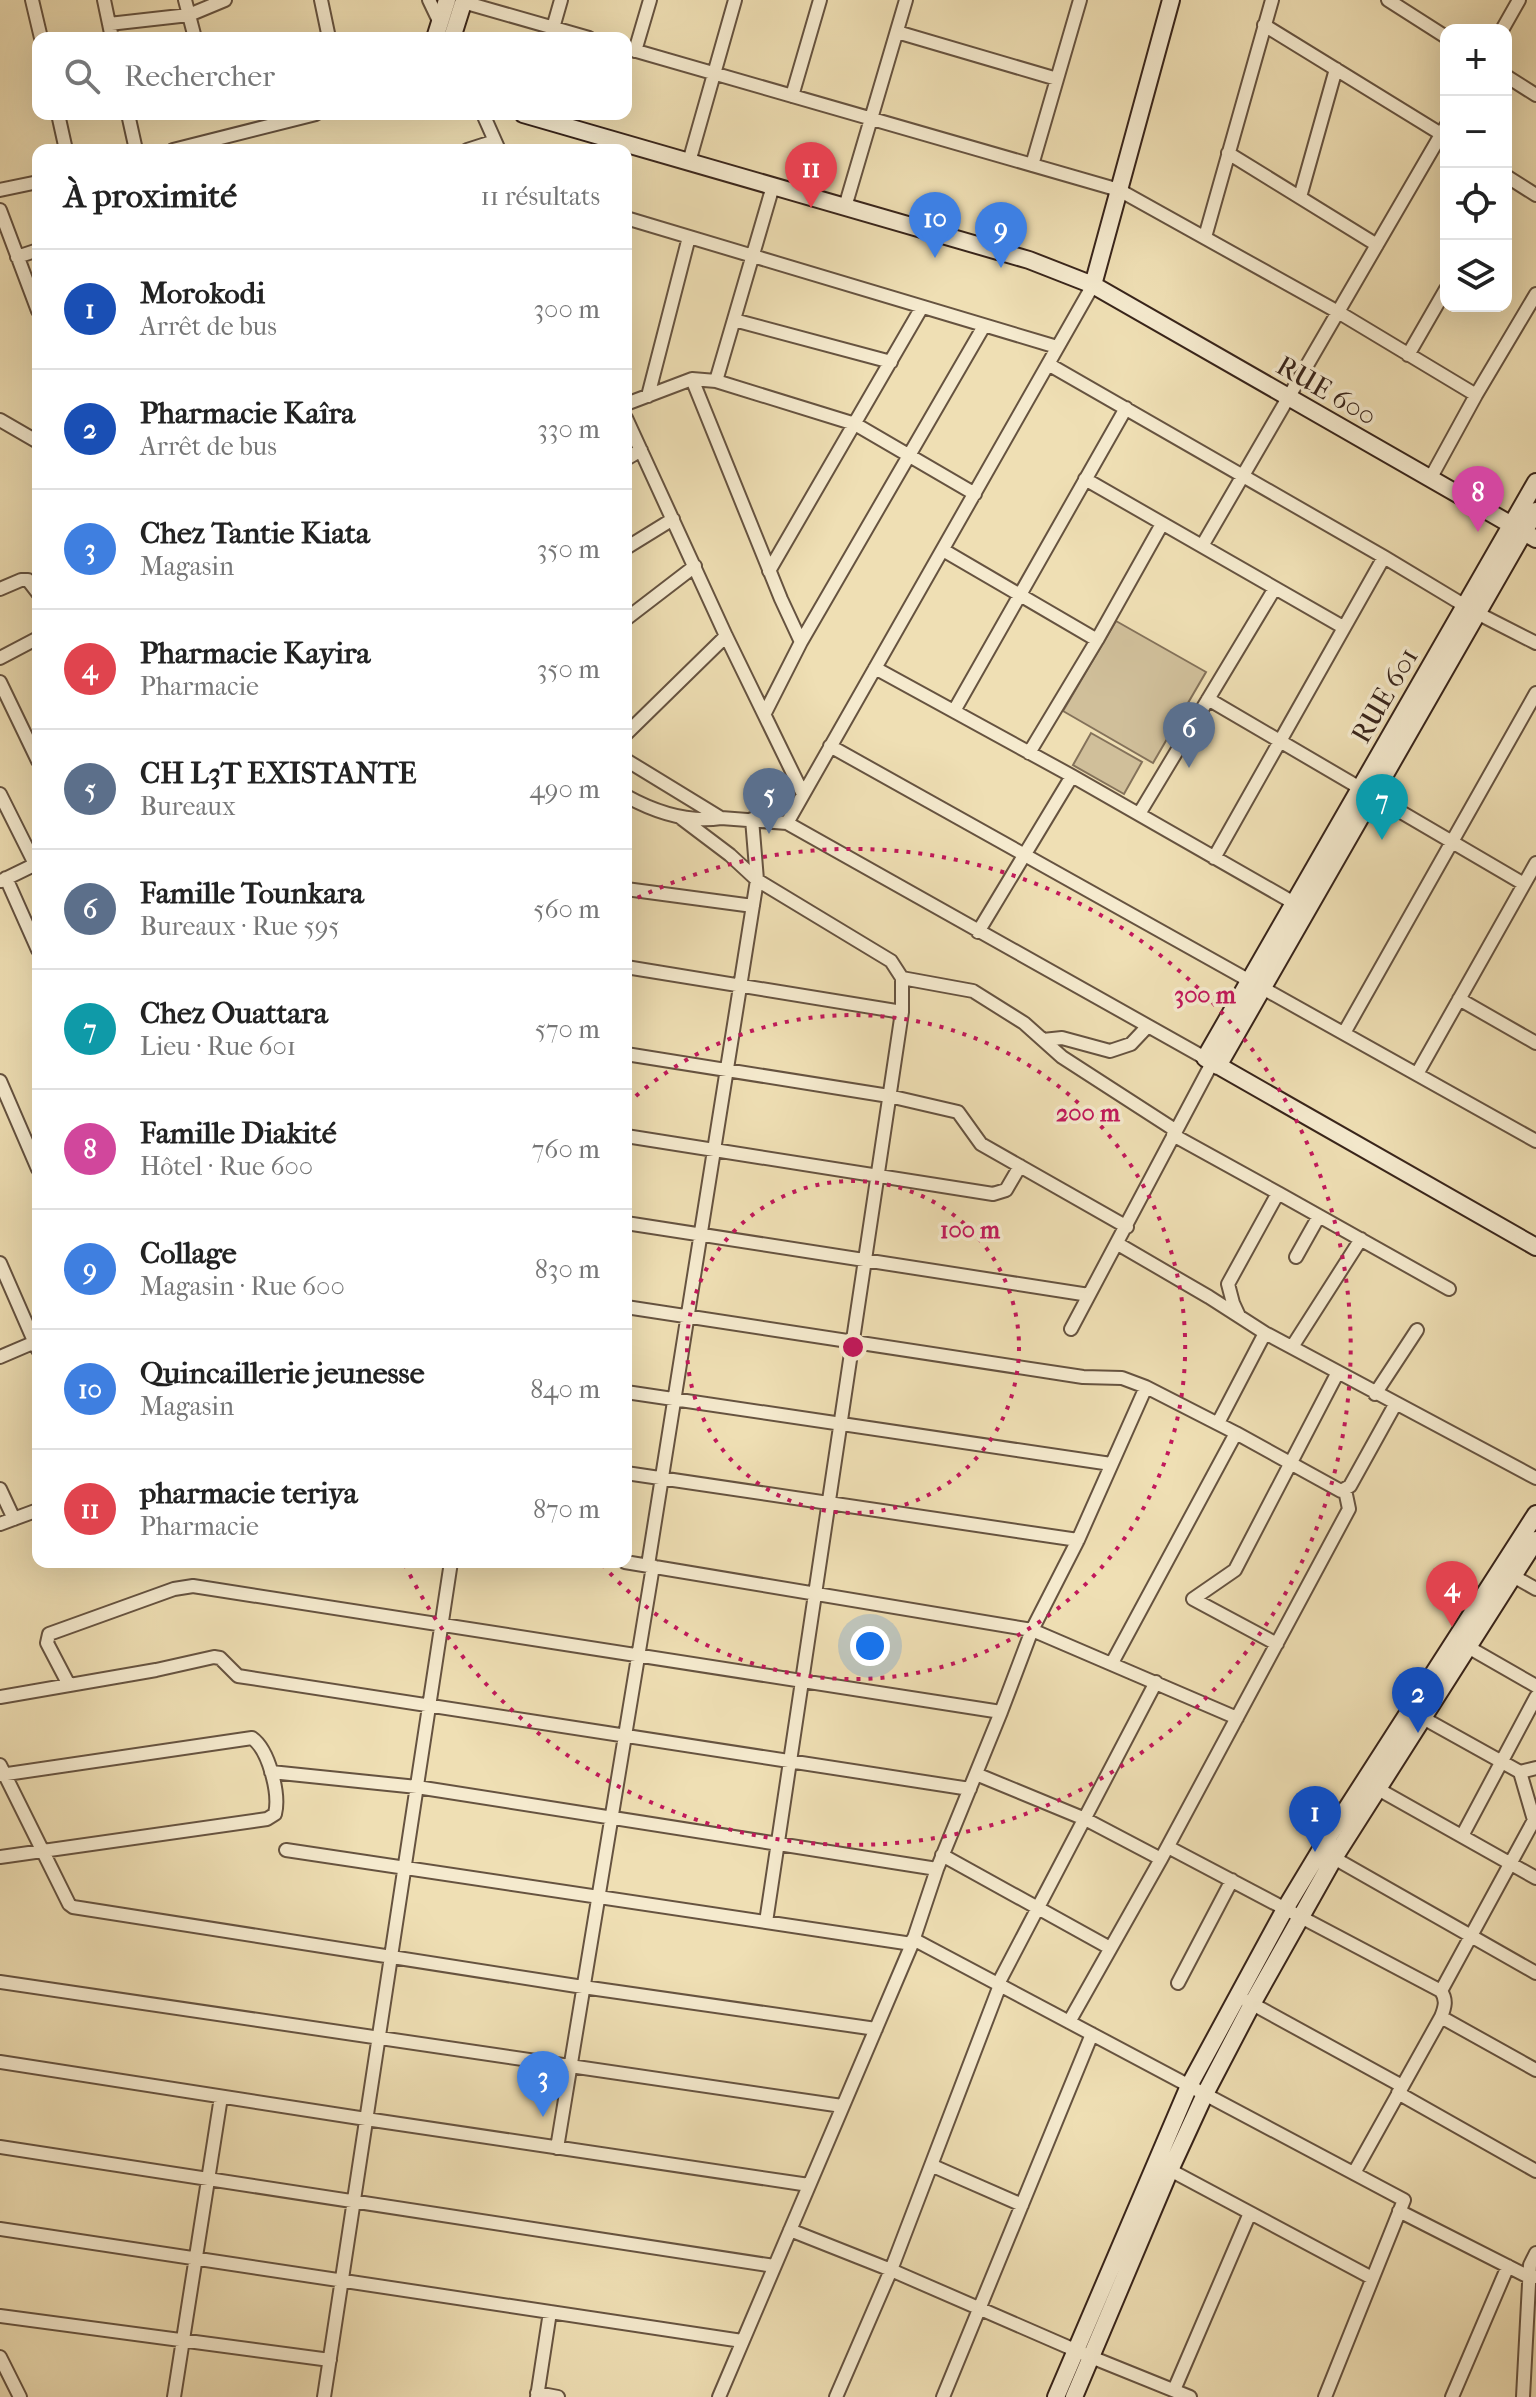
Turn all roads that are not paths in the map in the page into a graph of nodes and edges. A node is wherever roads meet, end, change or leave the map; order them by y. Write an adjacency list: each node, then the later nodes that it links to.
1 (32, 0): 24 (street)
2 (104, 0): 19 (street)
3 (185, 0): 18 (street)
4 (225, 0): 18 (street)
5 (321, 0): 27 (street)
6 (429, 0): 23 (street)
7 (561, 0): 22 (street)
8 (650, 0): 32 (street)
9 (735, 0): 35 (street)
10 (820, 0): 39 (street)
11 (906, 0): 30 (street)
12 (1079, 0): 36 (street)
13 (1171, 0): 61 (street)
14 (1272, 0): 21 (street)
15 (1388, 0): 31 (street)
16 (1519, 0): 20 (street)
17 (458, 1): 22 (street); 23 (street); 28 (street)
18 (189, 15): 19 (street); 26 (street)
19 (109, 24): 25 (street)
20 (1505, 24)
21 (1264, 25): 34 (street); 54 (street)
22 (553, 28): 29 (street)
23 (437, 30)
24 (40, 32)
25 (111, 32)
26 (193, 32)
27 (328, 32)
28 (453, 32)
29 (567, 32)
30 (897, 32): 36 (street); 40 (street)
31 (1440, 33)
32 (632, 47)
33 (632, 50): 35 (street)
34 (1336, 69): 46 (street); 63 (street)
35 (714, 74): 39 (street); 55 (street)
36 (1057, 79): 56 (street)
37 (1512, 80): 38 (street)
38 (1536, 95)
39 (792, 96): 40 (street)
40 (871, 119): 56 (street); 64 (street)
41 (59, 120): 48 (street)
42 (129, 120): 49 (street)
43 (284, 120): 50 (street)
44 (486, 120): 51 (street)
45 (544, 120): 52 (street, RUE 600)
46 (1440, 131)
47 (1440, 140): 69 (street)
48 (65, 144)
49 (135, 144)
50 (220, 144)
51 (496, 144)
52 (627, 144)
53 (632, 146): 55 (street, RUE 600)
54 (1228, 153): 63 (street); 68 (street)
55 (689, 162): 59 (street, RUE 600)
56 (1032, 165): 61 (street)
57 (1512, 182): 62 (street)
58 (32, 183): 60 (street)
59 (773, 186): 64 (street, RUE 600); 71 (street)
60 (0, 190)
61 (1119, 190): 68 (street); 73 (street)
62 (1536, 195)
63 (1300, 197): 69 (street)
64 (845, 207): 73 (street, RUE 600)
65 (0, 210): 72 (street)
66 (632, 220): 67 (street)
67 (689, 237): 71 (street); 88 (street)
68 (1205, 237): 78 (street)
69 (1377, 245): 78 (street)
70 (32, 252): 72 (street)
71 (753, 256): 77 (street); 79 (street)
72 (17, 257): 75 (street)
73 (1093, 285): 81 (street); 89 (street, RUE 600)
74 (1536, 294): 87 (street)
75 (32, 296)
76 (1440, 299): 82 (street)
77 (922, 307): 80 (street); 83 (street)
78 (1338, 312): 82 (street); 89 (street)
79 (734, 320): 83 (street); 86 (street)
80 (984, 326): 81 (street); 98 (street)
81 (1057, 347): 84 (street)
82 (1408, 355): 87 (street)
83 (891, 362): 93 (street)
84 (1048, 364): 91 (street); 103 (street)
85 (692, 379): 86 (street); 88 (street); 113 (street)
86 (716, 381): 93 (street)
87 (1476, 395): 101 (street)
88 (648, 396): 90 (street)
89 (1288, 398): 99 (street); 101 (street, RUE 600)
90 (632, 402)
91 (1126, 408): 99 (street); 100 (street)
92 (0, 420): 95 (street)
93 (855, 424): 98 (street); 113 (street)
94 (632, 431): 96 (street)
95 (32, 439)
96 (641, 450): 97 (street); 105 (street)
97 (632, 455)
98 (910, 456): 103 (street); 124 (street)
99 (1243, 475): 109 (street); 111 (street)
100 (1085, 479): 106 (street); 117 (street)
101 (1430, 479): 107 (street, RUE 600)
102 (1536, 482): 107 (street, RUE 601)
103 (975, 494): 110 (street)
104 (1536, 511): 107 (street, RUE 601)
105 (673, 519): 108 (street); 112 (street)
106 (1162, 524): 109 (street); 122 (street)
107 (1524, 532): 118 (street, RUE 601)
108 (632, 544)
109 (1202, 546): 115 (street)
110 (943, 550): 117 (street); 127 (street)
111 (1384, 557): 118 (street); 120 (street)
112 (695, 566): 119 (street); 121 (street)
113 (769, 571): 124 (street)
114 (32, 585): 116 (street)
115 (1275, 588): 120 (street); 130 (street)
116 (0, 589)
117 (1021, 595): 122 (street); 131 (street)
118 (1471, 610): 125 (street); 140 (street, RUE 601)
119 (632, 614)
120 (1343, 627): 134 (street)
121 (726, 636): 132 (street); 133 (street)
122 (1097, 640): 137 (street)
123 (32, 641): 126 (street)
124 (801, 642): 132 (street)
125 (1536, 643)
126 (0, 658)
127 (875, 668): 131 (street); 135 (street)
128 (0, 682): 136 (street)
129 (1536, 693): 149 (street)
130 (1208, 699): 134 (street); 144 (street)
131 (954, 711): 137 (street)
132 (765, 713): 141 (street)
133 (632, 728)
134 (1279, 741): 140 (street); 152 (street)
135 (830, 746): 141 (street); 150 (street)
136 (32, 749)
137 (1029, 753): 139 (street)
138 (632, 764): 146 (street)
139 (1072, 776): 144 (street); 150 (street)
140 (1366, 792): 149 (street); 160 (street, RUE 601)
141 (803, 794): 148 (street)
142 (632, 798): 145 (street)
143 (1, 799): 151 (street)
144 (1139, 814): 152 (street)
145 (681, 818): 146 (street); 156 (street)
146 (721, 818): 147 (street)
147 (752, 819): 148 (street); 156 (street)
148 (787, 823): 161 (street)
149 (1453, 843): 157 (street); 170 (street)
150 (1024, 854): 161 (street); 165 (street)
151 (32, 856)
152 (1214, 858): 160 (street)
153 (1536, 863): 157 (street)
154 (32, 865): 155 (street)
155 (3, 880): 162 (street)
156 (757, 880): 159 (street); 164 (street)
157 (1524, 884): 167 (street)
158 (632, 890): 159 (street)
159 (753, 906): 166 (street)
160 (1300, 907): 165 (street, RUE 601)
161 (978, 932): 169 (street)
162 (32, 938)
163 (632, 968): 166 (street)
164 (902, 978): 168 (street); 171 (street)
165 (1256, 984): 170 (street); 174 (street, RUE 601)
166 (740, 986): 168 (street); 175 (street)
167 (1459, 999): 172 (street); 176 (street)
168 (902, 1012): 178 (street)
169 (1147, 1027): 171 (street); 174 (street)
170 (1344, 1033): 176 (street)
171 (1043, 1040): 179 (street)
172 (1536, 1043)
173 (632, 1055): 175 (street)
174 (1211, 1063): 179 (street); 192 (street)
175 (727, 1070): 178 (street); 182 (street)
176 (1417, 1074): 181 (street)
177 (0, 1081): 183 (street)
178 (889, 1096): 184 (street); 185 (street)
179 (1174, 1132): 186 (street); 189 (street)
180 (632, 1137): 182 (street)
181 (1536, 1141)
182 (714, 1150): 185 (street); 190 (street)
183 (32, 1155)
184 (1020, 1166): 185 (street); 189 (street)
185 (877, 1175): 195 (street)
186 (1278, 1193): 187 (street); 200 (street)
187 (1319, 1216): 191 (street); 194 (street)
188 (632, 1224): 190 (street)
189 (1127, 1227): 193 (street)
190 (700, 1235): 195 (street); 201 (street)
191 (1361, 1239): 197 (street); 208 (street)
192 (1535, 1243)
193 (1118, 1244): 198 (street); 200 (street)
194 (1296, 1257)
195 (865, 1260): 198 (street); 207 (street)
196 (0, 1263): 204 (street)
197 (1449, 1289)
198 (1089, 1295): 202 (street)
199 (632, 1308): 201 (street)
200 (1239, 1316): 205 (street)
201 (687, 1317): 207 (street); 214 (street)
202 (1071, 1329)
203 (1417, 1330): 213 (street)
204 (32, 1331)
205 (1265, 1333): 208 (street); 216 (street)
206 (32, 1342): 209 (street)
207 (852, 1342): 211 (street); 217 (street)
208 (1292, 1347): 210 (street)
209 (0, 1357)
210 (1338, 1372): 213 (street); 219 (street)
211 (1146, 1387): 216 (street); 220 (street)
212 (632, 1393): 214 (street)
213 (1375, 1394): 215 (street)
214 (674, 1399): 217 (street); 222 (street)
215 (1396, 1403): 223 (street); 225 (street)
216 (1218, 1423): 218 (street)
217 (840, 1424): 220 (street); 226 (street)
218 (1236, 1433): 219 (street); 244 (street)
219 (1290, 1463): 225 (street); 241 (street)
220 (1111, 1464): 231 (street)
221 (632, 1474): 222 (street)
222 (662, 1478): 226 (street); 234 (street)
223 (1536, 1478)
224 (0, 1489): 229 (street)
225 (1345, 1490): 241 (street)
226 (828, 1503): 231 (street); 238 (street)
227 (32, 1512): 229 (street)
228 (1536, 1514): 284 (street)
229 (14, 1519): 230 (street)
230 (0, 1524)
231 (1078, 1540): 240 (street)
232 (1536, 1540): 236 (street)
233 (632, 1563): 234 (street)
234 (650, 1566): 238 (street); 243 (street)
235 (450, 1568): 239 (street)
236 (1513, 1576): 237 (street); 242 (street)
237 (1536, 1589)
238 (815, 1594): 240 (street); 245 (street)
239 (442, 1626): 243 (street); 247 (street); 251 (street)
240 (1032, 1630): 244 (street); 252 (street)
241 (1277, 1644): 253 (street)
242 (1468, 1647): 248 (street); 254 (street)
243 (638, 1656): 245 (street); 255 (street)
244 (1112, 1663): 246 (street)
245 (802, 1681): 252 (street); 256 (street)
246 (1156, 1682): 253 (street); 267 (street)
247 (69, 1685): 249 (street); 251 (street)
248 (1536, 1686)
249 (0, 1697)
250 (1536, 1697): 257 (street)
251 (429, 1706): 255 (street); 263 (street)
252 (1001, 1712): 262 (street)
253 (1237, 1718): 273 (street)
254 (1423, 1718): 257 (street); 265 (street)
255 (625, 1736): 256 (street); 266 (street)
256 (790, 1761): 264 (street); 270 (street)
257 (1502, 1762): 261 (street); 269 (street)
258 (1536, 1768): 261 (street)
259 (1, 1771): 260 (street); 271 (street)
260 (271, 1772): 263 (street); 271 (street)
261 (1520, 1772): 268 (street)
262 (976, 1774): 264 (street); 267 (street)
263 (417, 1787): 266 (street); 278 (street)
264 (970, 1789): 274 (street)
265 (1378, 1789): 269 (street); 276 (street)
266 (611, 1818): 270 (street); 282 (street)
267 (1085, 1819): 273 (street); 283 (street)
268 (1534, 1822): 277 (street)
269 (1462, 1836): 277 (street)
270 (777, 1844): 279 (street); 285 (street)
271 (43, 1850): 275 (street); 289 (street)
272 (286, 1850): 278 (street)
273 (1164, 1853): 281 (street); 288 (street)
274 (942, 1855): 279 (street); 283 (street)
275 (0, 1857)
276 (1334, 1858): 284 (street); 286 (street)
277 (1510, 1863): 280 (street); 286 (street)
278 (405, 1867): 282 (street); 289 (street)
279 (937, 1869): 287 (street)
280 (1536, 1878)
281 (1232, 1880): 284 (street); 292 (street)
282 (598, 1897): 285 (street); 294 (street)
283 (1038, 1908): 288 (street); 293 (street)
284 (1292, 1913): 295 (street); 296 (street)
285 (766, 1922): 287 (street)
286 (1471, 1936): 290 (street); 295 (street)
287 (912, 1942): 293 (street); 299 (street)
288 (1110, 1948): 298 (street)
289 (391, 1956): 294 (street); 301 (street)
290 (1536, 1973)
291 (0, 1982): 301 (street)
292 (1178, 1983)
293 (999, 1985): 298 (street); 313 (street)
294 (583, 1987): 299 (street); 303 (street)
295 (1441, 1991): 297 (street)
296 (1245, 2000): 305 (street); 306 (street); 307 (street)
297 (1441, 2017): 304 (street); 306 (street)
298 (1069, 2022): 300 (street)
299 (876, 2029): 309 (street)
300 (1092, 2034): 305 (street); 320 (street)
301 (379, 2038): 303 (street); 310 (street)
302 (0, 2062): 308 (street)
303 (570, 2066): 309 (street); 312 (street)
304 (1536, 2070)
305 (1189, 2086): 307 (street); 338 (street)
306 (1400, 2090): 315 (street); 316 (street)
307 (1205, 2094): 314 (street); 316 (street)
308 (221, 2097): 310 (street); 317 (street)
309 (842, 2106): 318 (street)
310 (366, 2119): 312 (street); 319 (street)
311 (0, 2147): 317 (street)
312 (557, 2148): 318 (street)
313 (933, 2166): 320 (street); 329 (street)
314 (1170, 2170): 322 (street); 338 (street)
315 (1536, 2171)
316 (1354, 2173): 321 (street)
317 (208, 2179): 319 (street); 326 (street)
318 (809, 2185): 324 (street)
319 (354, 2201): 327 (street); 332 (street)
320 (1022, 2205): 333 (street)
321 (1399, 2211): 328 (street); 331 (street)
322 (1250, 2213): 331 (street); 341 (street)
323 (0, 2229): 326 (street)
324 (790, 2230): 327 (street); 329 (street)
325 (1536, 2253): 330 (street)
326 (196, 2258): 332 (street); 336 (street)
327 (774, 2266): 337 (street)
328 (1508, 2266): 330 (street); 354 (street)
329 (891, 2270): 333 (street); 348 (street)
330 (1532, 2277): 355 (street)
331 (1372, 2278): 353 (street)
332 (342, 2280): 334 (street); 340 (street)
333 (980, 2308): 338 (street); 349 (street)
334 (550, 2312): 337 (street); 342 (street)
335 (0, 2316): 336 (street)
336 (183, 2340): 340 (street); 344 (street)
337 (742, 2341): 347 (street)
338 (1084, 2354): 341 (street); 350 (street); 351 (street)
339 (0, 2357): 343 (street)
340 (330, 2360): 345 (street)
341 (1174, 2390): 352 (street)
342 (537, 2395): 346 (street)
343 (20, 2397)
344 (174, 2397)
345 (324, 2397)
346 (558, 2397)
347 (719, 2397)
348 (836, 2397)
349 (943, 2397)
350 (1056, 2397)
351 (1074, 2397)
352 (1190, 2397)
353 (1325, 2397)
354 (1452, 2397)
355 (1523, 2397)

